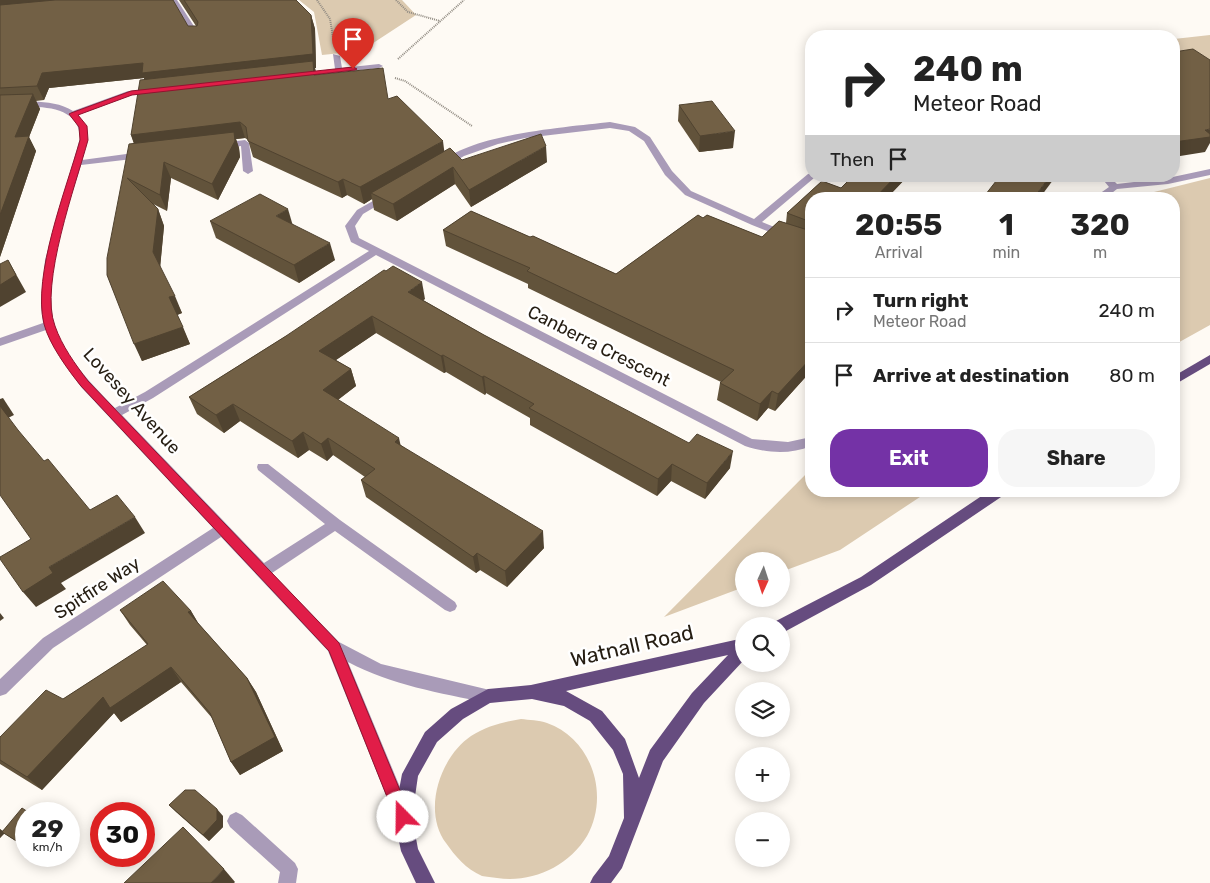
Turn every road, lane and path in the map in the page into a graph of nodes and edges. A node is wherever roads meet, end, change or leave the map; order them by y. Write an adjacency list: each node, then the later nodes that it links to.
1 (174, 0): 6 (street)
2 (317, 0): 7 (path)
3 (396, 0): 5 (path)
4 (464, 0): 5 (path)
5 (440, 21): 8 (path)
6 (197, 37)
7 (336, 56): 10 (street)
8 (379, 66): 9 (street)
9 (367, 68): 10 (street); 15 (path)
10 (339, 70): 11 (street)
11 (289, 76)
12 (161, 90): 14 (street)
13 (0, 106): 14 (street)
14 (73, 114): 18 (street, Lovesey Avenue)
15 (495, 142): 19 (street); 29 (street)
16 (215, 147): 20 (street)
17 (146, 155): 18 (street)
18 (77, 163): 32 (street, Lovesey Avenue)
19 (436, 168)
20 (248, 171)
21 (1210, 172): 22 (street)
22 (1180, 178)
23 (805, 181): 29 (street)
24 (1110, 182): 26 (street)
25 (1159, 182): 26 (street)
26 (1115, 187): 27 (street)
27 (1107, 192)
28 (394, 193): 31 (street, Canberra Crescent)
29 (755, 223): 30 (street)
30 (805, 243)
31 (376, 251): 36 (street); 37 (street, Canberra Crescent)
32 (49, 325): 33 (street); 36 (street, Lovesey Avenue)
33 (0, 342)
34 (1210, 359): 35 (main road)
35 (1180, 377)
36 (114, 415): 41 (street, Lovesey Avenue)
37 (805, 444)
38 (263, 466): 40 (street)
39 (990, 497): 44 (main road)
40 (335, 524): 42 (street); 43 (street)
41 (222, 528): 42 (street, Lovesey Avenue); 48 (street, Spitfire Way)
42 (262, 572): 46 (street, Lovesey Avenue)
43 (450, 606)
44 (790, 621)
45 (735, 646): 49 (main road, Watnall Road)
46 (334, 647): 50 (street, Lovesey Avenue); 51 (street, Lovesey Avenue)
47 (735, 659): 53 (main road, Watnall Road)
48 (0, 689)
49 (531, 692): 50 (main road, Watnall Road); 53 (main road, Watnall Road)
50 (488, 696): 51 (main road, Watnall Road)
51 (403, 817): 54 (main road, Watnall Road)
52 (236, 821): 55 (street)
53 (631, 827): 56 (main road, Watnall Road)
54 (426, 881)
55 (287, 883)
56 (598, 883)

